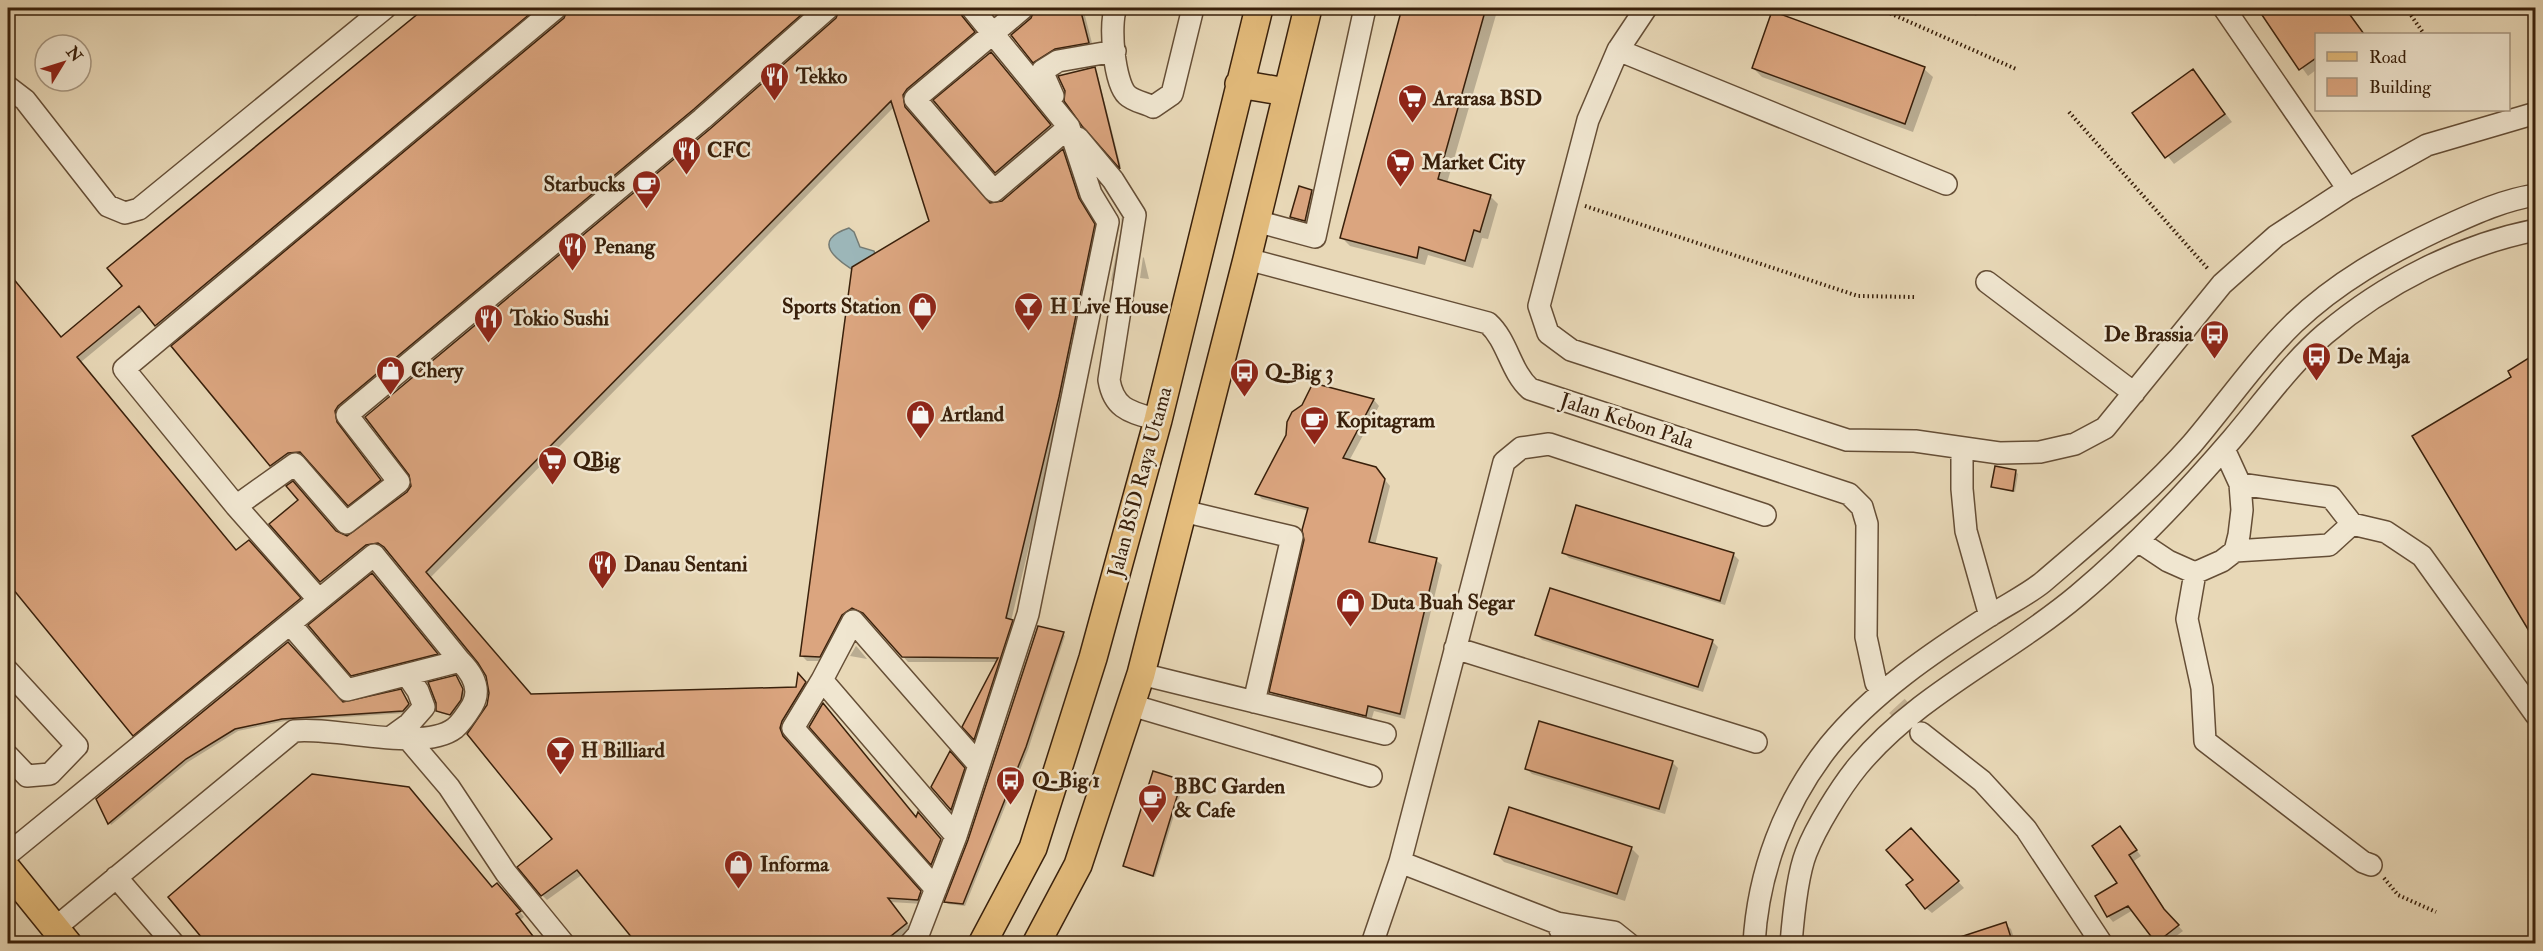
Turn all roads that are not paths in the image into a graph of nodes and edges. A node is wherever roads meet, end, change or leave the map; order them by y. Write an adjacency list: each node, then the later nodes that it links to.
1 (385, 8): 17 (street)
2 (556, 8): 33 (street)
3 (828, 8): 33 (street)
4 (972, 8): 13 (street)
5 (1023, 8): 13 (street)
6 (1116, 8): 15 (street)
7 (1193, 8): 15 (street)
8 (1259, 8): 16 (main road, Jalan BSD Raya Utama)
9 (1308, 8): 18 (main road)
10 (1365, 8): 24 (street)
11 (1646, 8): 14 (street)
12 (2224, 8): 22 (street)
13 (993, 33): 20 (street); 20 (street)
14 (1618, 50): 21 (street); 30 (street)
15 (1115, 51): 20 (street)
16 (1239, 84): 18 (main road); 29 (main road, Jalan BSD Raya Utama)
17 (8, 87)
18 (1286, 92): 24 (main road)
19 (2535, 113): 22 (street)
20 (1069, 127): 29 (street); 58 (street)
21 (1946, 184)
22 (2348, 189): 28 (street)
23 (2535, 195): 41 (street)
24 (1256, 221): 26 (main road)
25 (2535, 230): 31 (street)
26 (1247, 259): 34 (main road); 49 (street, Jalan Kebon Pala)
27 (1987, 282): 28 (street)
28 (2134, 393): 30 (street)
29 (1158, 420): 76 (main road, Jalan BSD Raya Utama)
30 (1962, 448): 41 (street)
31 (2224, 449): 32 (street); 37 (street)
32 (2240, 484): 36 (street); 38 (street)
33 (236, 506): 40 (street)
34 (1183, 511): 46 (main road); 50 (street)
35 (1765, 515): 43 (street)
36 (2352, 524): 38 (street); 52 (street)
37 (2138, 541): 39 (street); 65 (street)
38 (2235, 551): 39 (street)
39 (2195, 573): 67 (street)
40 (319, 600): 42 (street); 44 (street)
41 (1990, 616): 63 (street)
42 (290, 624): 47 (street); 61 (street)
43 (1455, 648): 56 (street); 66 (street)
44 (460, 661): 47 (street); 55 (street)
45 (8, 671): 59 (street)
46 (1141, 674): 50 (street); 51 (main road)
47 (407, 675): 55 (street)
48 (822, 680): 58 (street); 62 (street); 70 (street)
49 (1876, 683)
50 (1254, 702): 54 (street)
51 (1131, 705): 60 (street); 77 (main road)
52 (2535, 715)
53 (1921, 733): 83 (street)
54 (1385, 734)
55 (400, 739): 69 (street); 74 (street)
56 (1756, 742)
57 (8, 756): 59 (street)
58 (979, 765): 62 (street)
59 (50, 774): 61 (street)
60 (1371, 776)
61 (64, 807): 64 (street)
62 (956, 836): 70 (street)
63 (1774, 841): 65 (street); 81 (street)
64 (8, 854)
65 (1805, 854): 82 (street)
66 (1400, 862): 71 (street); 78 (street)
67 (2377, 868)
68 (8, 870): 72 (main road)
69 (116, 877): 72 (street); 73 (street)
70 (936, 889): 75 (street)
71 (1557, 923): 79 (street); 80 (street)
72 (62, 936)
73 (174, 944)
74 (564, 944)
75 (910, 944)
76 (982, 944)
77 (1036, 944)
78 (1372, 944)
79 (1567, 944)
80 (1629, 944)
81 (1754, 944)
82 (1791, 944)
83 (2102, 944)

